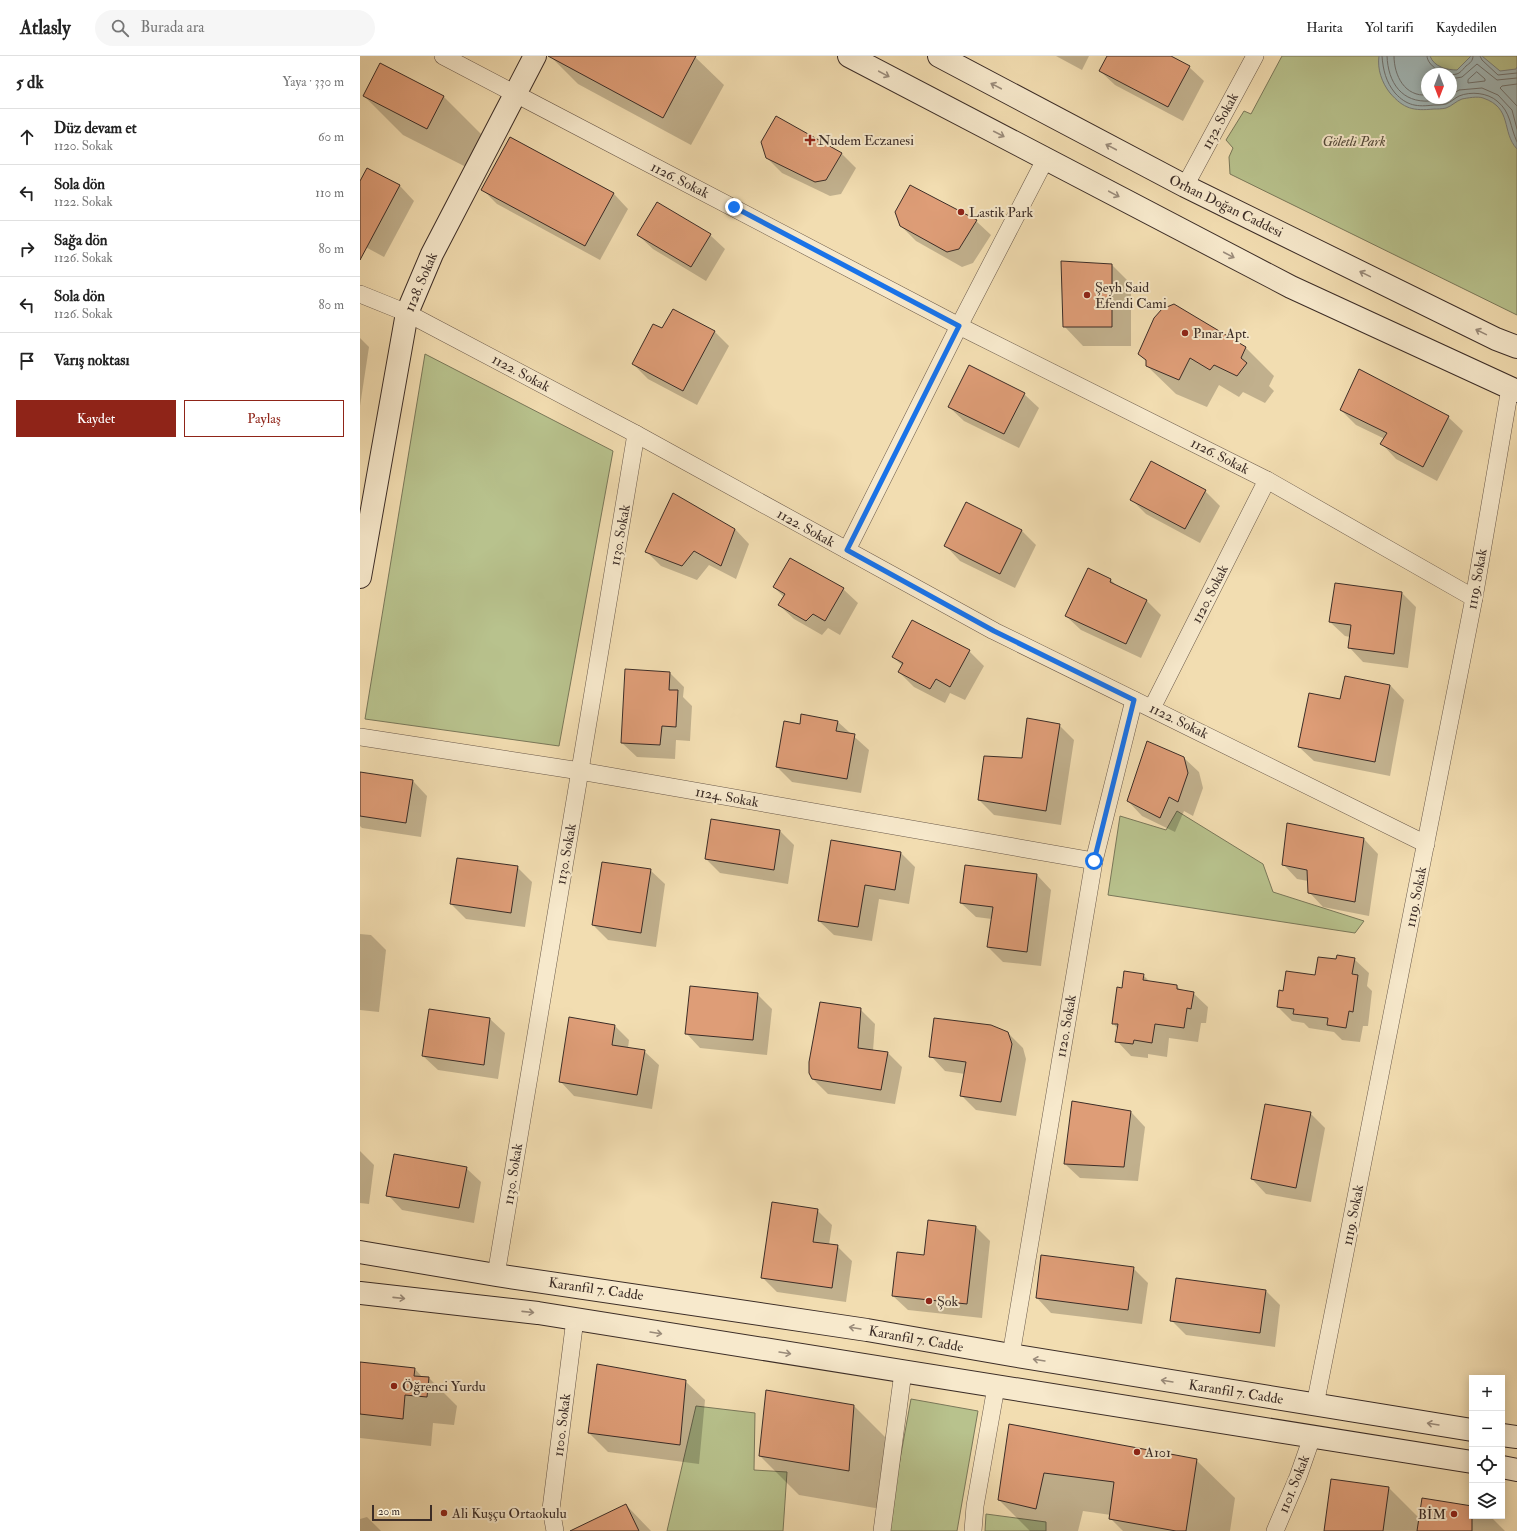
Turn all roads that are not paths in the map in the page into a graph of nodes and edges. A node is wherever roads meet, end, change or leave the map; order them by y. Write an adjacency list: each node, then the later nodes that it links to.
1 (443, 56): 6 (street, 1126. Sokak)
2 (535, 56): 6 (street, 1128. Sokak)
3 (849, 56): 7 (street, one-way to 7)
4 (939, 56): 8 (street, Orhan Doğan Caddesi, one-way to 4)
5 (1255, 56): 8 (street, 1132. Sokak)
6 (515, 94): 10 (street, 1128. Sokak); 11 (street, 1126. Sokak)
7 (1046, 158): 11 (street); 13 (street, one-way to 13)
8 (1185, 186): 12 (street, Orhan Doğan Caddesi, one-way to 8)
9 (360, 294): 10 (street, 1122. Sokak)
10 (406, 312): 14 (street, 1122. Sokak); 17 (street, 1128. Sokak)
11 (959, 326): 15 (street, 1126. Sokak); 16 (street)
12 (1517, 347)
13 (1513, 389): 18 (street, 1119. Sokak)
14 (636, 434): 16 (street, 1122. Sokak); 22 (street, 1130. Sokak)
15 (1267, 480): 18 (street, 1126. Sokak); 20 (street, 1120. Sokak)
16 (847, 550): 19 (street, 1122. Sokak)
17 (360, 577)
18 (1474, 598): 23 (street, 1119. Sokak)
19 (1134, 700): 20 (street, 1122. Sokak); 24 (street, 1120. Sokak)
20 (1152, 708): 23 (street, 1122. Sokak)
21 (360, 737): 22 (street, 1124. Sokak)
22 (580, 771): 24 (street, 1124. Sokak); 26 (street, 1130. Sokak)
23 (1426, 844): 32 (street, 1119. Sokak)
24 (1094, 861): 29 (street, 1120. Sokak)
25 (360, 1252): 26 (street, Karanfil 7. Cadde)
26 (496, 1275): 29 (street, Karanfil 7. Cadde, one-way to 26)
27 (360, 1293): 28 (street, one-way to 28)
28 (575, 1319): 30 (street, one-way to 30); 40 (street, 1100. Sokak)
29 (1011, 1355): 32 (street, Karanfil 7. Cadde, one-way to 29)
30 (902, 1372): 31 (street); 41 (street)
31 (996, 1387): 34 (street); 42 (street)
32 (1315, 1405): 33 (street, Karanfil 7. Cadde, one-way to 32)
33 (1469, 1430)
34 (1312, 1436): 37 (street); 43 (street, 1101. Sokak)
35 (1505, 1436): 36 (street)
36 (1517, 1438)
37 (1469, 1462)
38 (1505, 1468): 39 (street)
39 (1517, 1470)
40 (556, 1531)
41 (882, 1531)
42 (973, 1531)
43 (1275, 1531)

